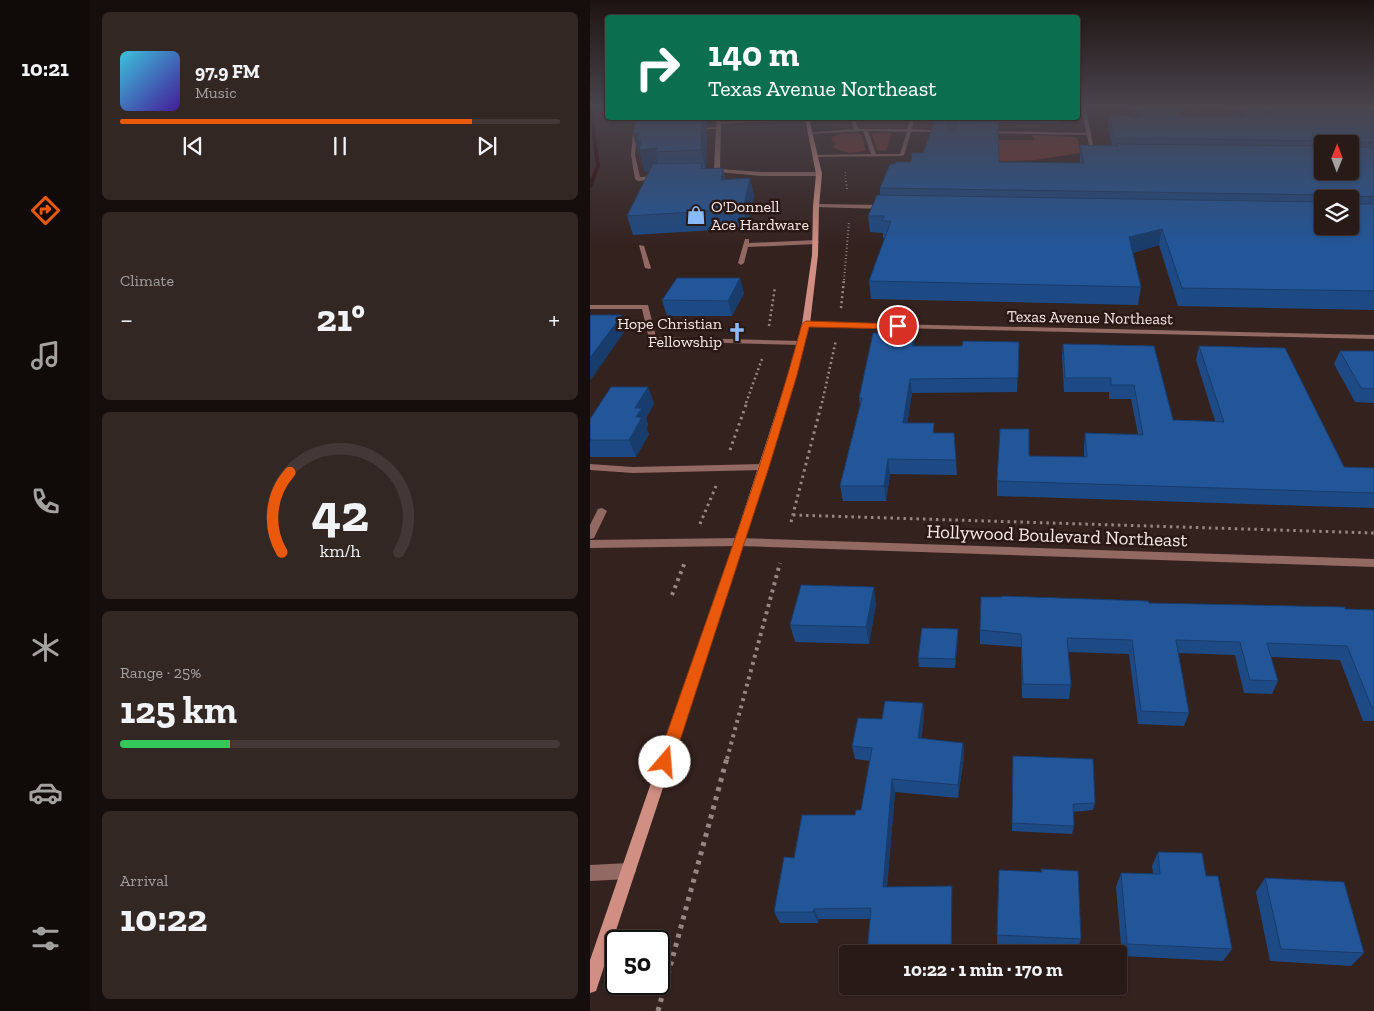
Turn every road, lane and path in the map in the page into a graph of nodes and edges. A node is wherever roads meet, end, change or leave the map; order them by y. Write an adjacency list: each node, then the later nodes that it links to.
1 (634, 152): 13 (street)
2 (718, 152): 10 (street)
3 (814, 152): 8 (main road)
4 (903, 152): 6 (street)
5 (1092, 152): 7 (street)
6 (874, 155): 8 (street)
7 (1102, 155)
8 (815, 156): 11 (main road)
9 (844, 168): 14 (path)
10 (717, 170): 11 (street); 12 (street)
11 (819, 174): 15 (main road)
12 (700, 176)
13 (665, 178)
14 (848, 192)
15 (816, 206): 16 (street); 18 (main road)
16 (891, 208)
17 (849, 214): 24 (path)
18 (816, 242): 20 (street); 25 (main road)
19 (641, 246): 21 (street)
20 (741, 263)
21 (648, 268)
22 (775, 287): 28 (path)
23 (594, 307): 28 (street)
24 (841, 311)
25 (806, 324): 27 (street, Texas Avenue Northeast); 29 (main road)
26 (836, 337): 34 (path)
27 (1374, 337)
28 (766, 342): 29 (street); 30 (path)
29 (801, 343): 32 (main road)
30 (723, 466): 31 (street); 32 (street); 39 (path)
31 (590, 467)
32 (763, 467): 38 (main road)
33 (602, 511): 37 (street)
34 (793, 515): 35 (path); 36 (path)
35 (791, 522)
36 (1374, 533)
37 (590, 535)
38 (739, 542): 39 (street, Hollywood Boulevard Northeast); 42 (street, Hollywood Boulevard Northeast); 44 (main road)
39 (693, 543): 40 (street, Hollywood Boulevard Northeast); 43 (path)
40 (590, 544)
41 (780, 562): 47 (path)
42 (1374, 563)
43 (672, 595)
44 (628, 871): 45 (street); 46 (main road)
45 (590, 873)
46 (590, 985)
47 (658, 1011)

